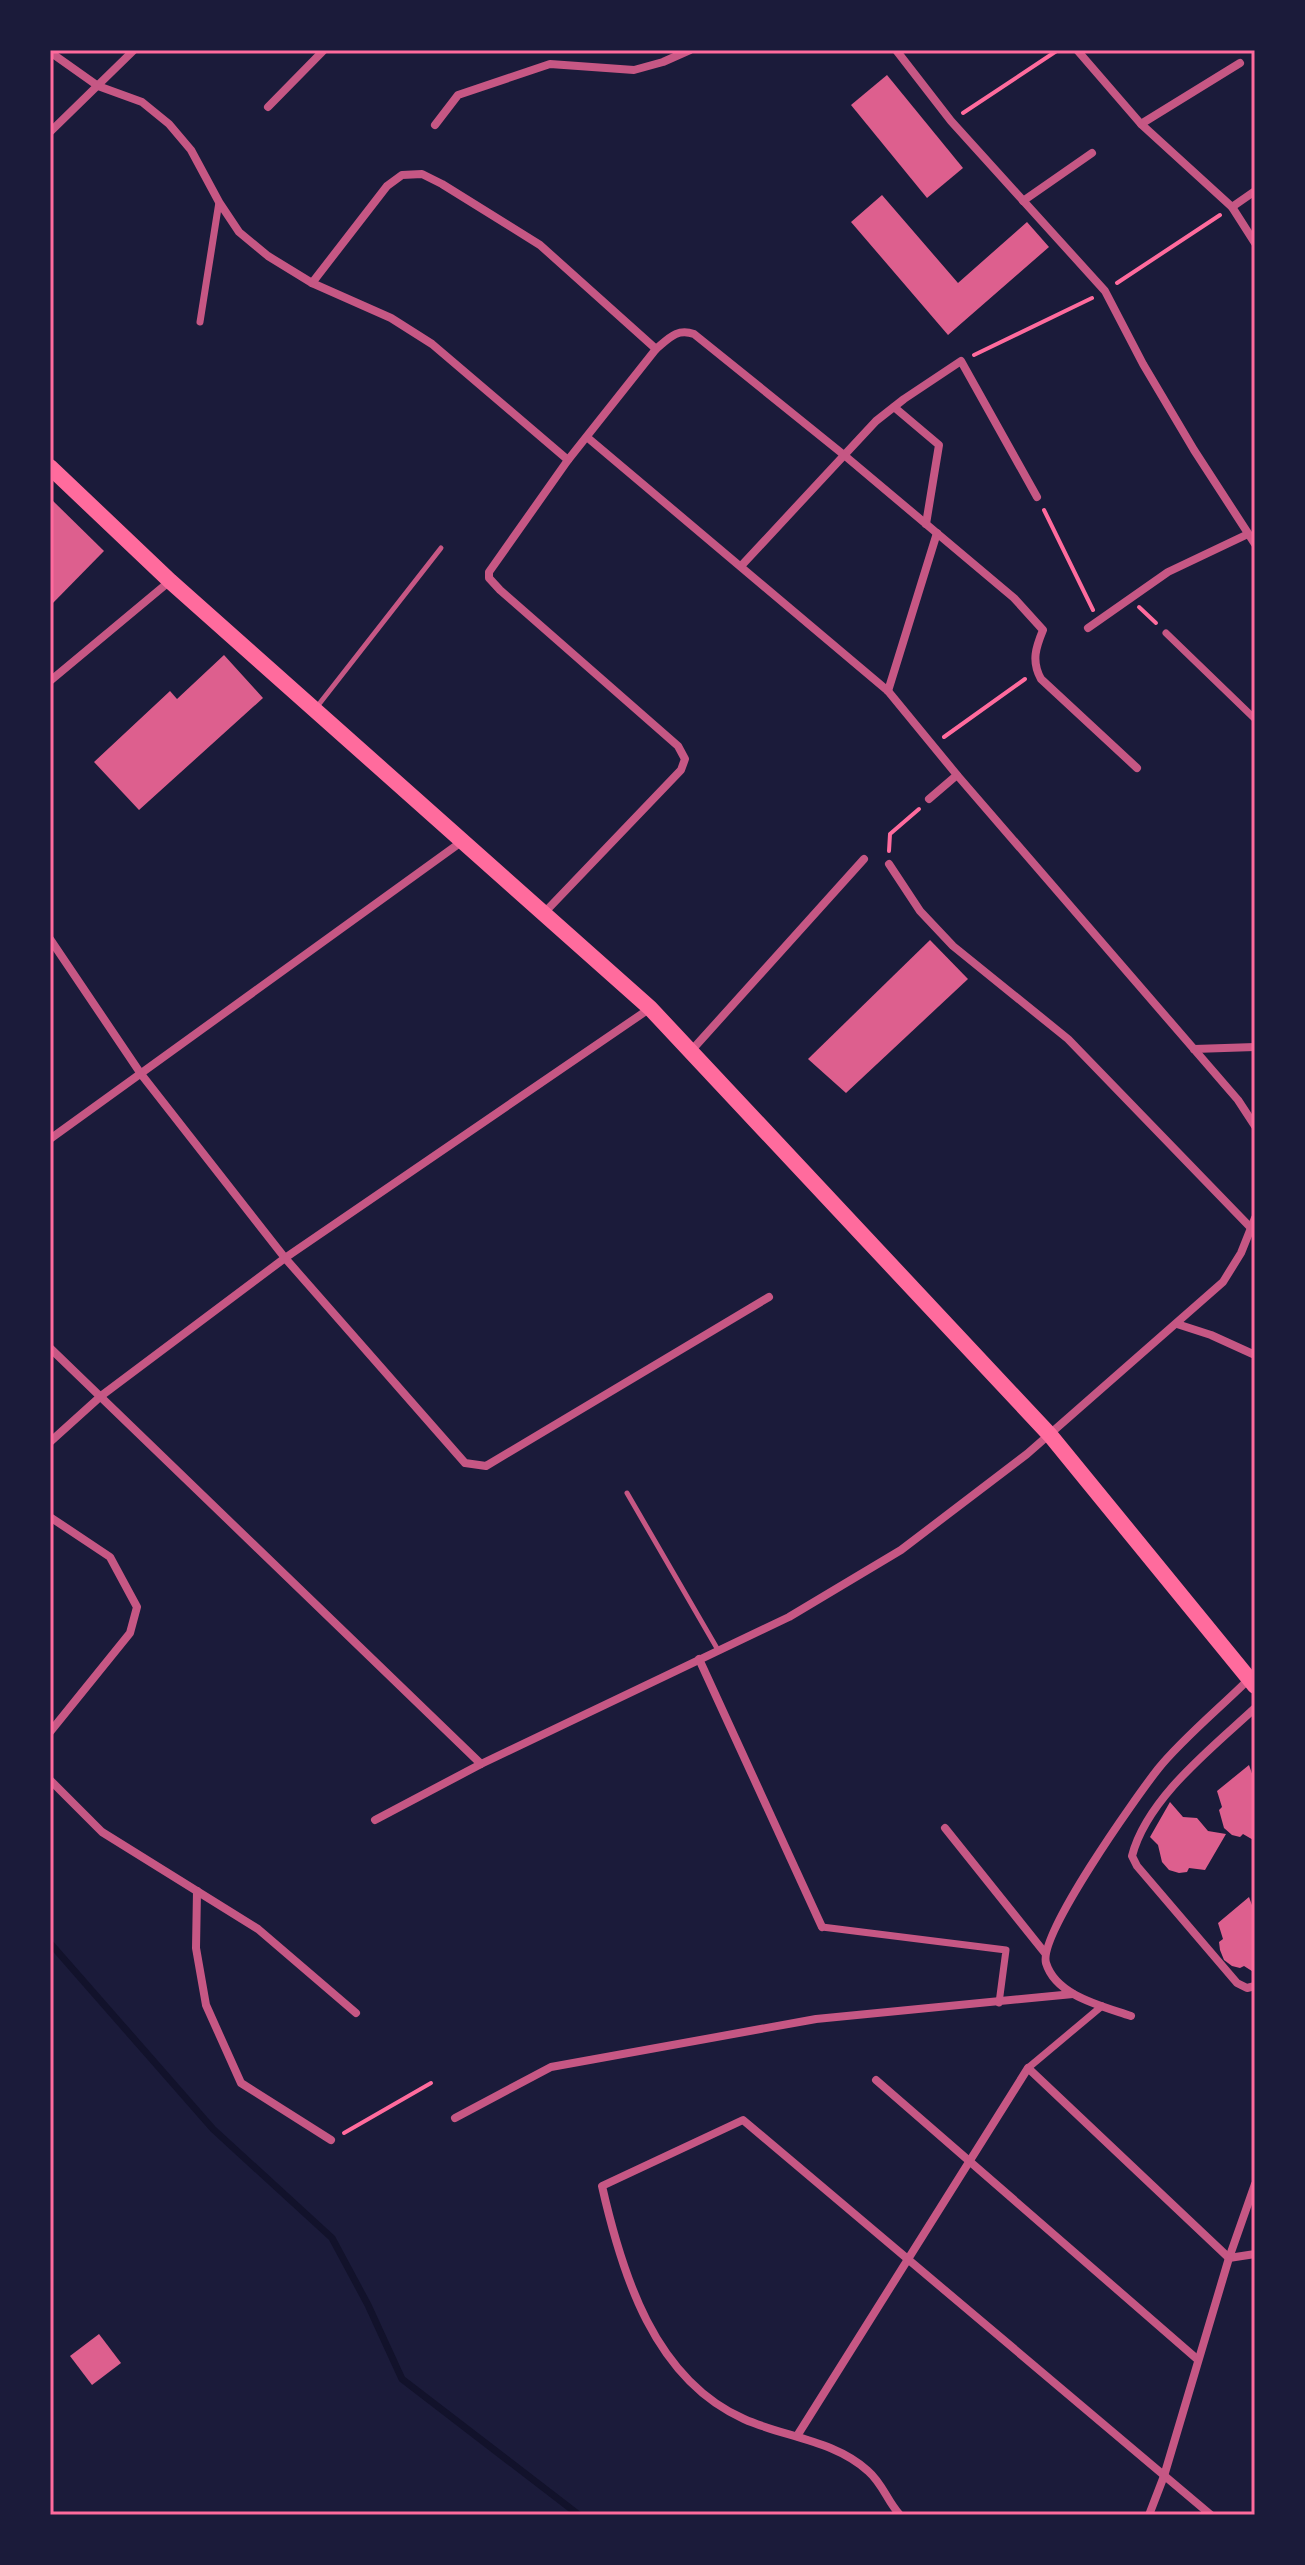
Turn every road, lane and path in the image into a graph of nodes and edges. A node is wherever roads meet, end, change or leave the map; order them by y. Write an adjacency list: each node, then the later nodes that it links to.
1 (134, 50): 9 (street)
2 (324, 50): 10 (street)
3 (690, 50): 13 (street)
4 (896, 50): 11 (street)
5 (1058, 50): 11 (path)
6 (1077, 50): 12 (street)
7 (50, 52): 9 (street)
8 (1240, 63): 12 (street)
9 (98, 86): 14 (street); 18 (street)
10 (268, 107)
11 (951, 121): 17 (street)
12 (1141, 124): 19 (street)
13 (435, 125)
14 (50, 132)
15 (1092, 153): 17 (street)
16 (1255, 191): 19 (street)
17 (1023, 201): 22 (street)
18 (219, 202): 21 (street); 23 (street)
19 (1232, 207): 20 (street); 22 (path)
20 (1255, 243)
21 (312, 283): 24 (street); 29 (street)
22 (1105, 291): 25 (path); 34 (street)
23 (200, 322)
24 (656, 349): 27 (street); 28 (street)
25 (961, 361): 26 (street); 31 (street)
26 (894, 407): 28 (street); 32 (street)
27 (588, 438): 29 (street); 37 (street)
28 (844, 455): 32 (street); 37 (street)
29 (568, 460): 56 (street)
30 (50, 467): 38 (main road)
31 (1037, 497): 40 (path)
32 (926, 524): 33 (street)
33 (937, 533): 43 (street); 45 (street)
34 (1248, 534): 35 (street); 39 (street)
35 (1255, 544)
36 (441, 548): 46 (lane)
37 (742, 565): 45 (street)
38 (170, 581): 44 (street); 46 (main road)
39 (1131, 598): 40 (street); 42 (path)
40 (1098, 620): 41 (street)
41 (1088, 628)
42 (1166, 633): 47 (street)
43 (1036, 671): 48 (path); 49 (street)
44 (50, 681)
45 (888, 691): 48 (street)
46 (315, 708): 53 (main road)
47 (1255, 719)
48 (932, 745): 50 (street)
49 (1137, 768)
50 (957, 775): 51 (street); 60 (street)
51 (929, 799): 52 (path)
52 (890, 834)
53 (464, 840): 56 (main road); 62 (street)
54 (864, 859): 61 (street)
55 (889, 864): 66 (street)
56 (545, 912): 58 (main road)
57 (50, 939): 62 (street)
58 (650, 1008): 61 (main road); 67 (street)
59 (1255, 1047): 60 (street)
60 (1194, 1049): 63 (street)
61 (691, 1052): 73 (main road)
62 (141, 1074): 64 (street); 67 (street)
63 (1255, 1126)
64 (50, 1139)
65 (1255, 1218): 66 (street)
66 (1251, 1228): 69 (street)
67 (285, 1258): 68 (street); 72 (street)
68 (769, 1297)
69 (1177, 1324): 71 (street); 73 (street)
70 (50, 1348): 72 (street)
71 (1255, 1355)
72 (101, 1396): 74 (street); 82 (street)
73 (1050, 1435): 77 (street); 79 (main road)
74 (50, 1442)
75 (627, 1493): 77 (lane)
76 (50, 1517): 81 (street)
77 (718, 1650): 78 (street)
78 (699, 1659): 82 (street); 87 (street)
79 (1252, 1682): 88 (street)
80 (1255, 1708): 89 (street)
81 (50, 1732)
82 (481, 1764): 84 (street)
83 (50, 1780): 86 (street)
84 (375, 1820)
85 (945, 1828): 88 (street)
86 (197, 1891): 93 (street); 99 (street)
87 (822, 1927): 91 (street)
88 (1045, 1953): 90 (street)
89 (1255, 1986)
90 (1073, 1994): 91 (street); 92 (street)
91 (999, 2003): 98 (street)
92 (1102, 2006): 94 (street); 95 (street)
93 (356, 2013)
94 (1131, 2016)
95 (1028, 2068): 100 (street); 104 (street)
96 (876, 2080): 100 (street)
97 (431, 2083): 99 (path)
98 (455, 2118)
99 (331, 2140)
100 (969, 2163): 103 (street); 105 (street)
101 (1255, 2184): 104 (street)
102 (1255, 2254): 104 (street)
103 (908, 2257): 106 (street); 106 (street); 107 (street)
104 (1229, 2258): 105 (street)
105 (1197, 2359): 107 (street)
106 (797, 2436): 108 (street)
107 (1164, 2476): 109 (street); 110 (street)
108 (900, 2515)
109 (1149, 2515)
110 (1211, 2515)

